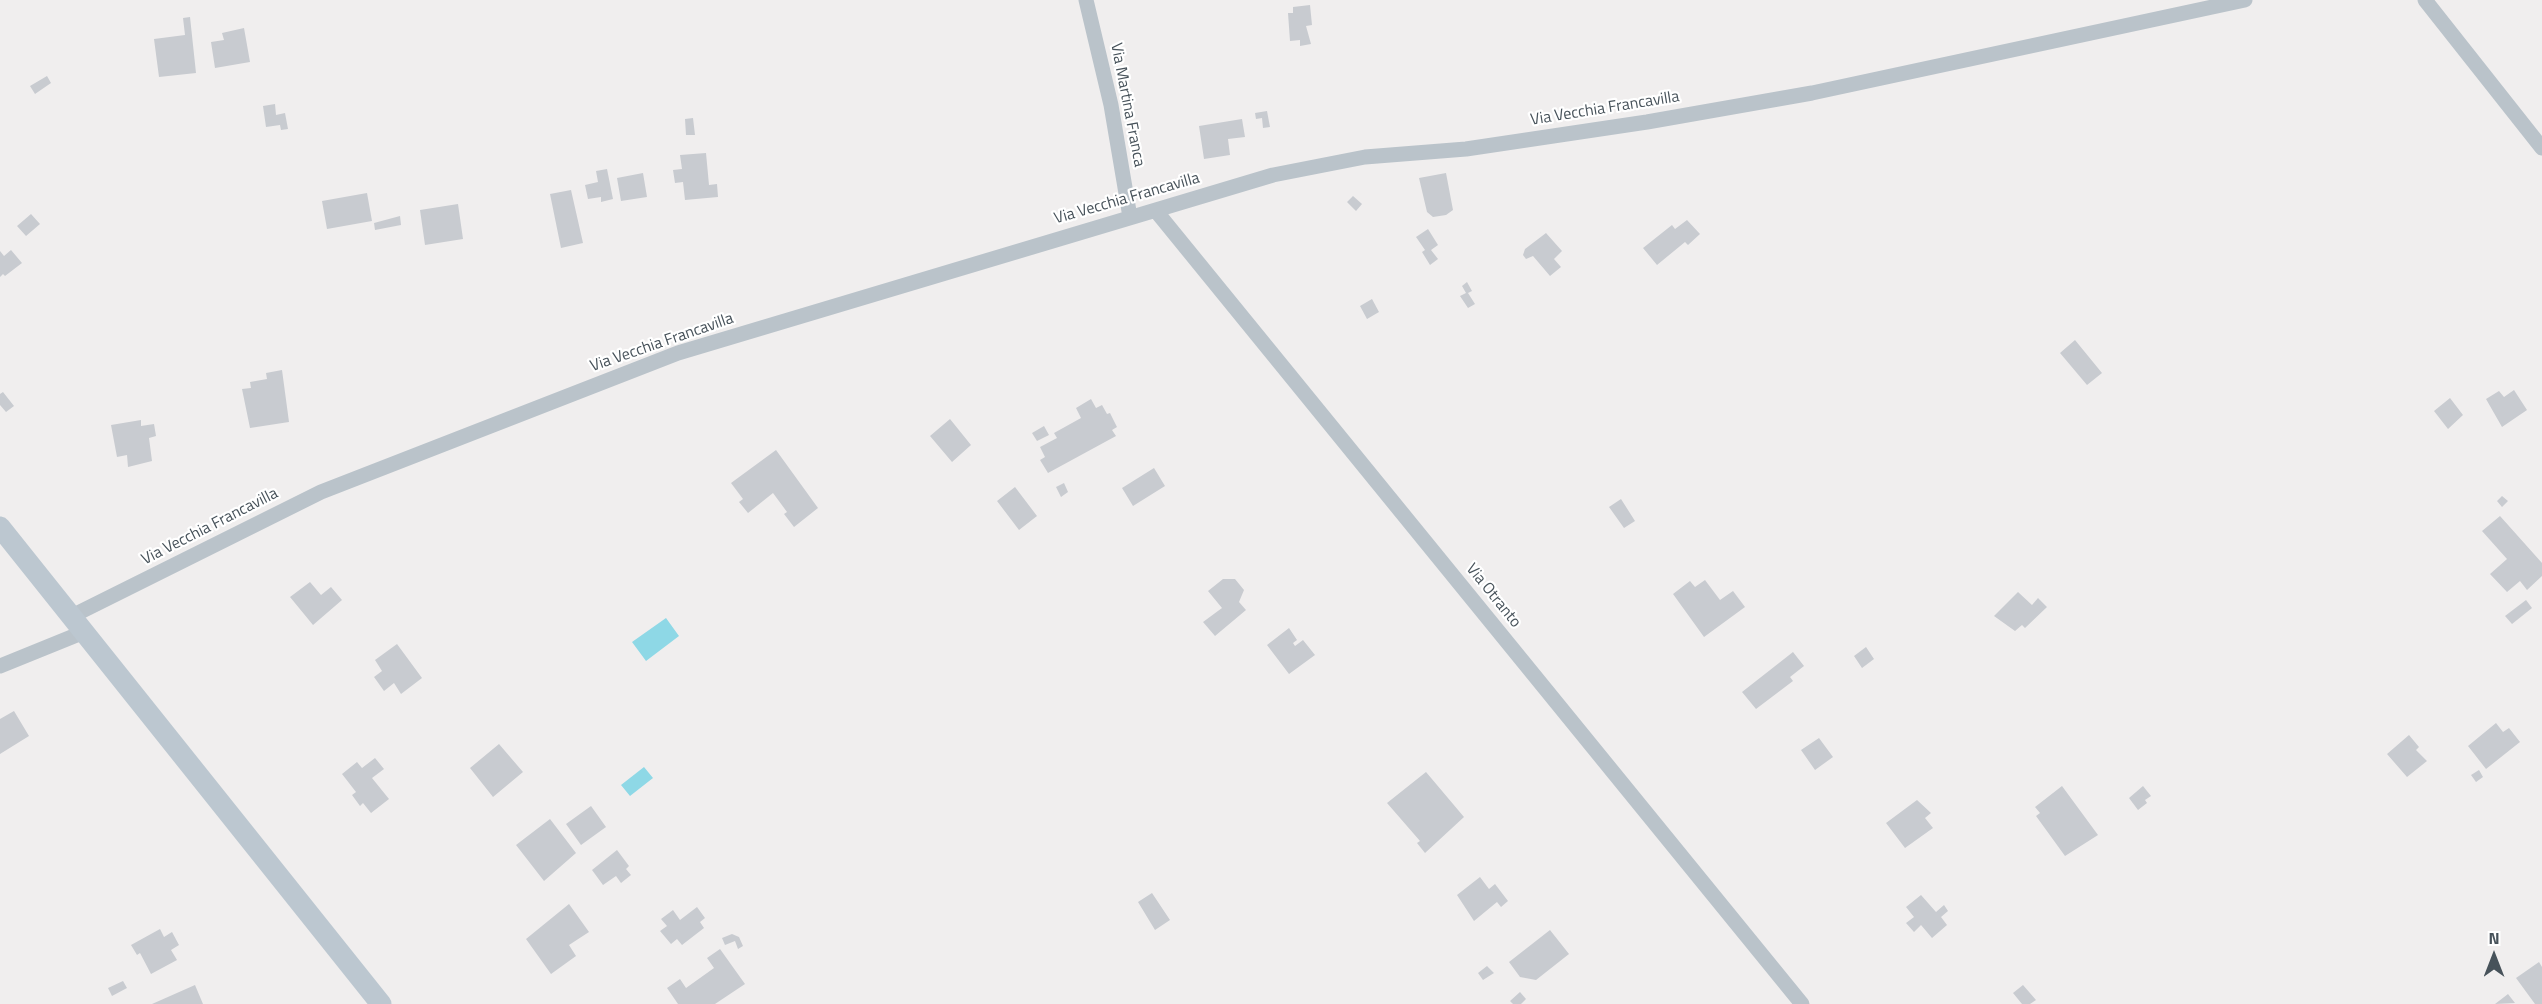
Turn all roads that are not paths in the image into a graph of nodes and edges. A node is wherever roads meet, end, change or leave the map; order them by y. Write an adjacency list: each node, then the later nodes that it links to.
1 (1086, 0): 6 (street, Via Martina Franca)
2 (2245, 0): 5 (street, Via Vecchia Francavilla)
3 (2425, 0): 4 (street)
4 (2542, 148)
5 (1156, 211): 6 (street, Via Vecchia Francavilla); 11 (street, Via Otranto)
6 (1130, 217): 8 (street, Via Vecchia Francavilla)
7 (0, 527): 8 (main road)
8 (78, 624): 9 (street, Via Vecchia Francavilla); 10 (main road)
9 (0, 666)
10 (381, 1004)
11 (1802, 1004)

